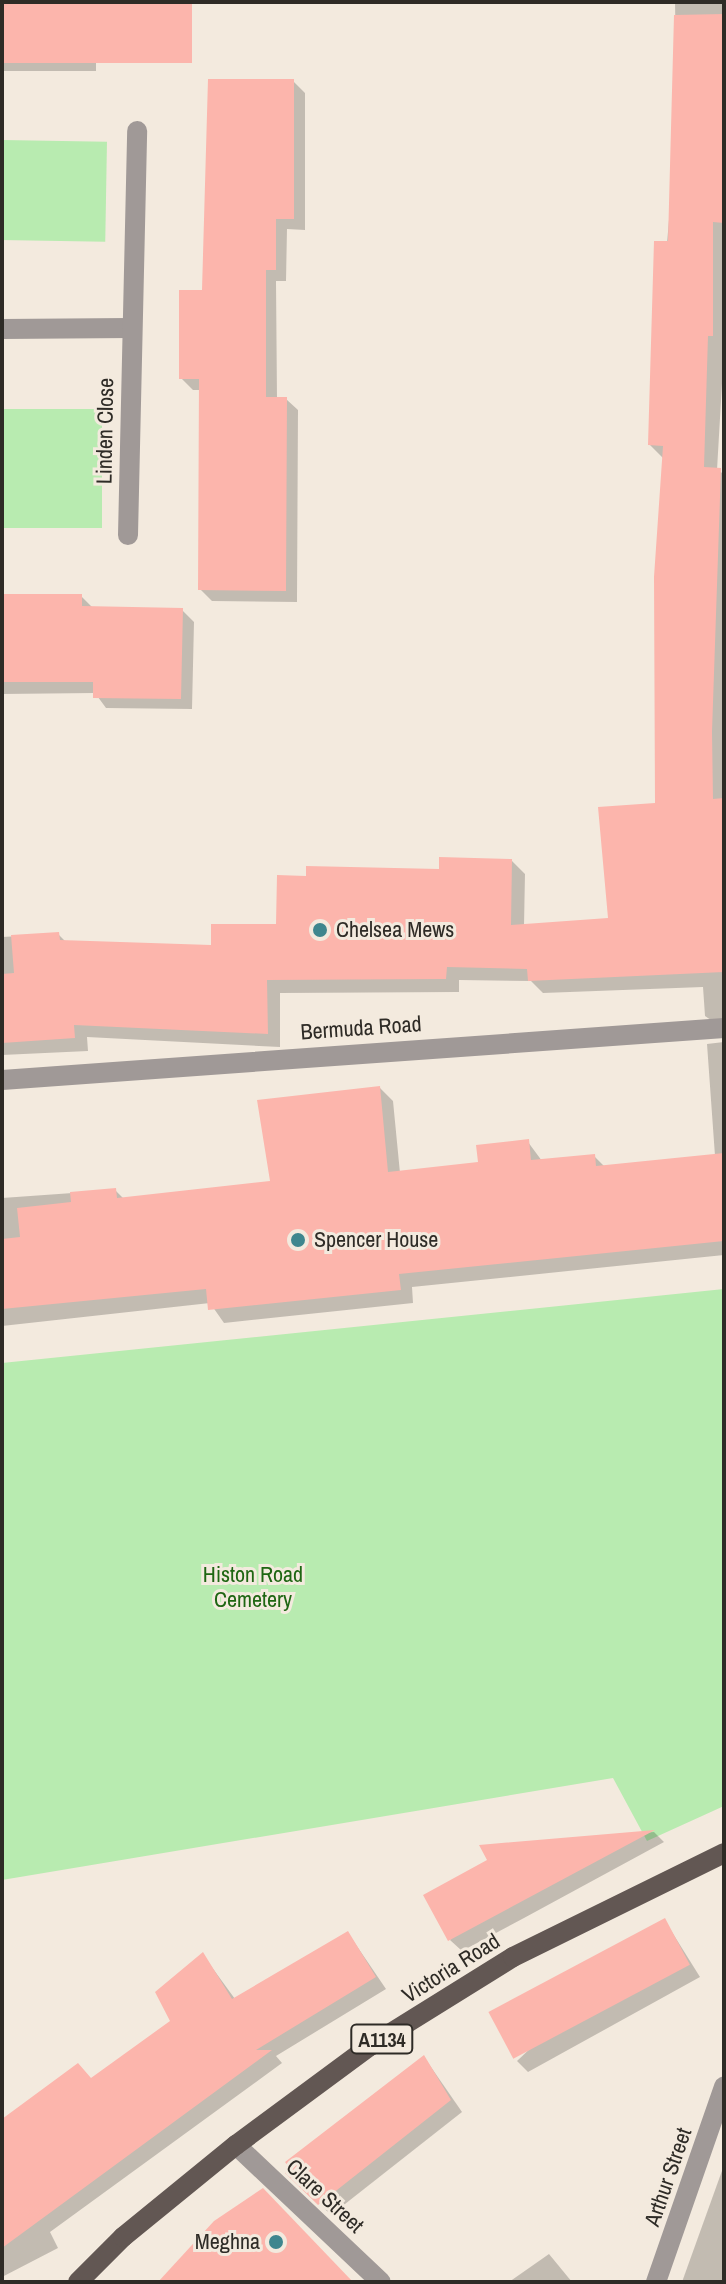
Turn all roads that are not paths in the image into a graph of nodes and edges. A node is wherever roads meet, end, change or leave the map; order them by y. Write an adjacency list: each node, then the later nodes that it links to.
1 (137, 131): 2 (street, Linden Close)
2 (130, 328): 3 (street); 4 (street, Linden Close)
3 (2, 329)
4 (128, 535)
5 (724, 1028): 6 (street, Bermuda Road)
6 (2, 1080)
7 (724, 1853): 9 (main road, Victoria Road / A1134)
8 (724, 2087): 12 (street, Arthur Street)
9 (236, 2145): 10 (main road, Victoria Road / A1134); 11 (street, Clare Street)
10 (78, 2282)
11 (381, 2282)
12 (656, 2282)

